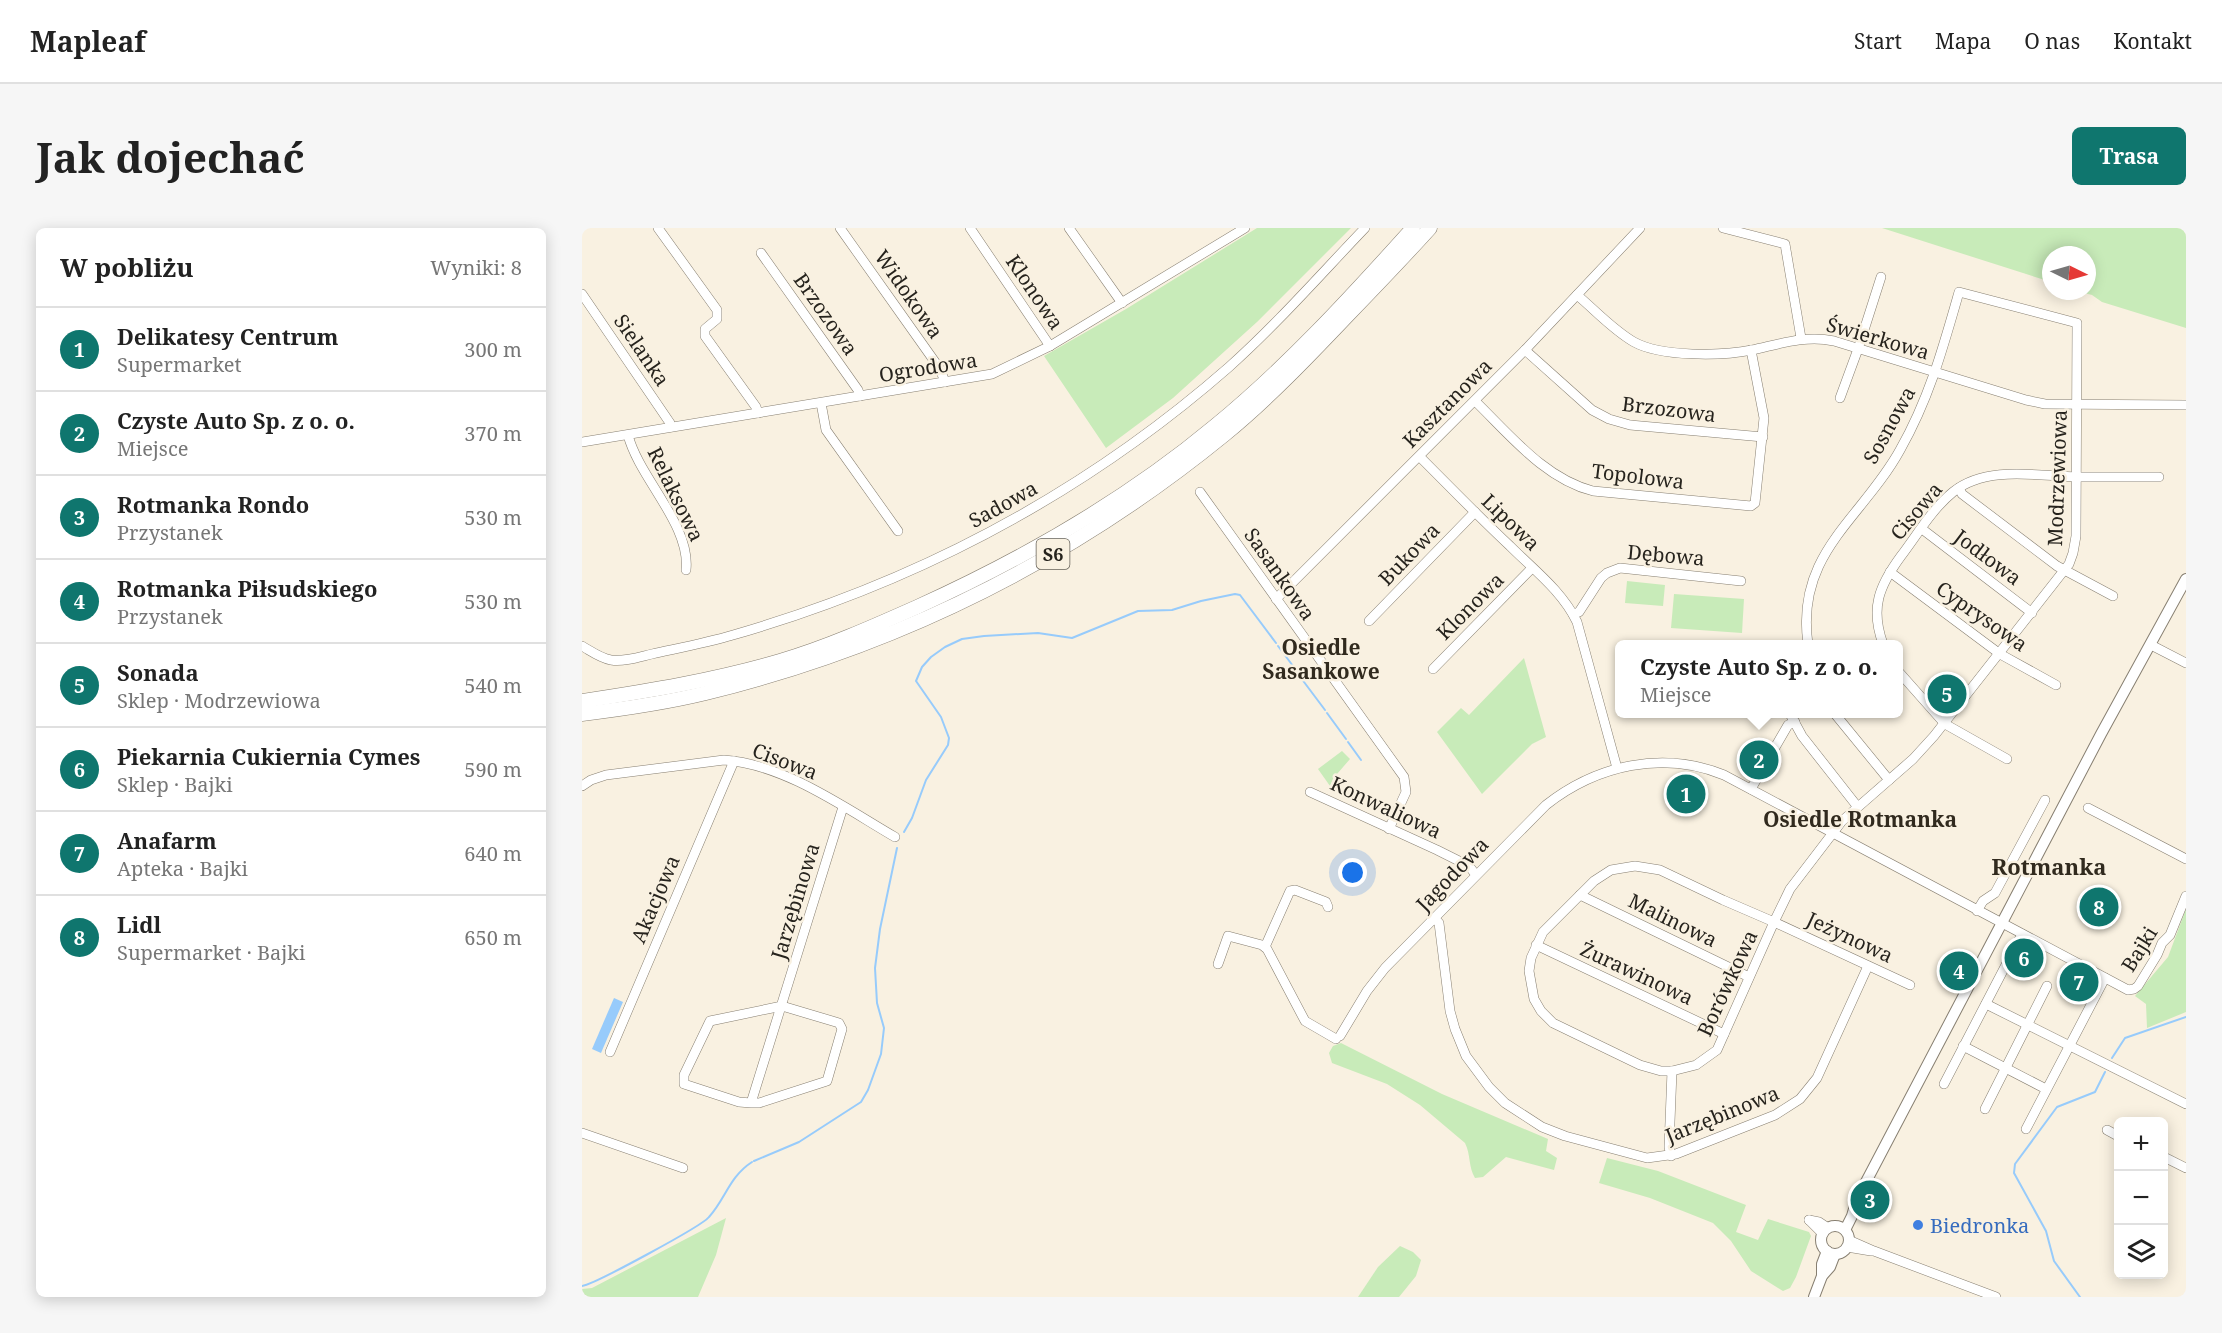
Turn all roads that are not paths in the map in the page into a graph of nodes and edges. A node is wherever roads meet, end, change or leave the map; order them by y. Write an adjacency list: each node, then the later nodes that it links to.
1 (658, 228): 30 (street)
2 (840, 228): 23 (street, Widokowa)
3 (970, 228): 18 (street, Klonowa)
4 (1069, 228): 15 (street)
5 (1245, 228): 15 (street, Ogrodowa)
6 (1365, 228): 57 (street, Sadowa)
7 (1413, 228): 63 (highway, S6)
8 (1430, 228): 64 (highway, S6)
9 (1640, 228): 14 (street, Kasztanowa)
10 (1723, 228): 17 (street)
11 (761, 253): 24 (street, Brzozowa)
12 (1881, 277): 19 (street)
13 (582, 294): 31 (street, Sielanka)
14 (1577, 295): 20 (street, Kasztanowa); 21 (street, Świerkowa)
15 (1122, 303): 18 (street, Ogrodowa)
16 (2077, 323): 22 (street, Sosnowa); 28 (street, Modrzewiowa)
17 (1801, 338): 19 (street, Świerkowa); 21 (street, Świerkowa)
18 (1050, 346): 23 (street, Ogrodowa)
19 (1858, 349): 22 (street, Świerkowa); 25 (street)
20 (1525, 350): 26 (street, Kasztanowa); 33 (street, Brzozowa)
21 (1751, 350): 33 (street)
22 (1936, 373): 28 (street, Świerkowa); 54 (street, Sosnowa)
23 (945, 382): 24 (street, Ogrodowa)
24 (860, 396): 27 (street, Ogrodowa)
25 (1840, 398)
26 (1475, 401): 33 (street, Topolowa); 35 (street, Kasztanowa)
27 (821, 403): 30 (street, Ogrodowa); 42 (street)
28 (2078, 405): 29 (street, Świerkowa); 36 (street, Modrzewiowa)
29 (2186, 405)
30 (758, 413): 31 (street, Ogrodowa)
31 (671, 427): 32 (street, Ogrodowa)
32 (628, 435): 34 (street, Ogrodowa); 44 (street, Relaksowa)
33 (1762, 436)
34 (582, 442)
35 (1420, 457): 40 (street, Lipowa); 50 (street, Kasztanowa)
36 (2076, 477): 37 (street, Cisowa); 38 (street, Cisowa); 45 (street, Modrzewiowa)
37 (2159, 477)
38 (1959, 488): 41 (street, Cisowa); 45 (street)
39 (1200, 492): 50 (street, Sasankowa)
40 (1475, 512): 43 (street, Lipowa); 53 (street, Bukowa)
41 (1922, 529): 46 (street, Cisowa); 51 (street, Jodłowa)
42 (898, 531)
43 (1533, 568): 52 (street, Lipowa); 60 (street, Klonowa)
44 (686, 570)
45 (2065, 570): 49 (street); 51 (street, Modrzewiowa)
46 (1890, 572): 55 (street, Cisowa); 58 (street, Cyprysowa)
47 (2186, 579): 56 (main road)
48 (1741, 580): 52 (street, Dębowa)
49 (2113, 596)
50 (1276, 599): 79 (street, Sasankowa)
51 (2032, 613): 58 (street, Modrzewiowa)
52 (1574, 614): 70 (street)
53 (1368, 621)
54 (1808, 640)
55 (1882, 640)
56 (2151, 645): 59 (street); 90 (main road)
57 (582, 646)
58 (2000, 654): 62 (street, Cyprysowa); 67 (street, Modrzewiowa)
59 (2186, 663)
60 (1433, 669)
61 (1903, 676): 67 (street)
62 (2056, 685)
63 (582, 701)
64 (582, 714)
65 (1792, 718): 73 (street); 76 (street)
66 (1838, 718): 71 (street)
67 (1945, 724): 68 (street); 71 (street, Modrzewiowa)
68 (2007, 759)
69 (734, 761): 72 (street, Cisowa); 77 (street, Cisowa); 106 (street, Akacjowa)
70 (1617, 768): 73 (street, Jagodowa); 83 (street, Jagodowa)
71 (1889, 780): 76 (street, Modrzewiowa)
72 (582, 786)
73 (1751, 789): 80 (street, Jagodowa)
74 (1310, 792): 79 (street, Konwaliowa)
75 (2045, 800): 87 (street)
76 (1857, 806): 80 (street, Modrzewiowa)
77 (843, 807): 81 (street, Cisowa); 101 (street, Jarzębinowa)
78 (2088, 807): 82 (street)
79 (1389, 829): 83 (street, Konwaliowa)
80 (1833, 832): 87 (street, Bajki); 89 (street, Borówkowa)
81 (895, 837)
82 (2186, 859)
83 (1476, 875): 88 (street, Jagodowa)
84 (1580, 895): 89 (street, Borówkowa); 92 (street, Borówkowa); 96 (street, Malinowa)
85 (2186, 896): 97 (street, Bajki)
86 (1328, 907): 93 (street)
87 (1977, 911): 90 (street, Bajki)
88 (1434, 918): 93 (street, Jagodowa); 118 (street, Jarzębinowa)
89 (1774, 922): 95 (street, Jeżynowa); 96 (street, Borówkowa)
90 (2002, 924): 91 (street, Bajki); 122 (main road)
91 (2022, 934): 97 (street, Bajki); 100 (street)
92 (1536, 945): 103 (street, Żurawinowa); 108 (street, Borówkowa)
93 (1265, 947): 94 (street)
94 (1218, 964)
95 (1868, 966): 98 (street, Jeżynowa); 118 (street, Jarzębinowa)
96 (1749, 977): 103 (street, Borówkowa)
97 (2104, 978): 104 (street, Bajki)
98 (1910, 985)
99 (2047, 986): 102 (street)
100 (1986, 1004): 102 (street); 105 (street)
101 (782, 1006): 111 (street, Jarzębinowa); 111 (street); 111 (street)
102 (2028, 1024): 104 (street); 107 (street)
103 (1724, 1034): 108 (street, Borówkowa)
104 (2069, 1045): 110 (street, Bajki); 112 (street)
105 (1963, 1046): 107 (street); 109 (street)
106 (610, 1052)
107 (2005, 1068): 110 (street); 113 (street)
108 (1672, 1071): 118 (street)
109 (1944, 1084)
110 (2046, 1089): 114 (street, Bajki)
111 (751, 1103)
112 (2186, 1104)
113 (1985, 1109)
114 (2026, 1129)
115 (2107, 1130): 117 (street)
116 (582, 1133): 120 (street)
117 (2114, 1134)
118 (1671, 1156)
119 (2168, 1159): 121 (street)
120 (683, 1168)
121 (2186, 1168)
122 (1838, 1234): 123 (main road); 123 (main road); 125 (street)
123 (1831, 1252): 124 (main road)
124 (1814, 1297)
125 (1996, 1297)

